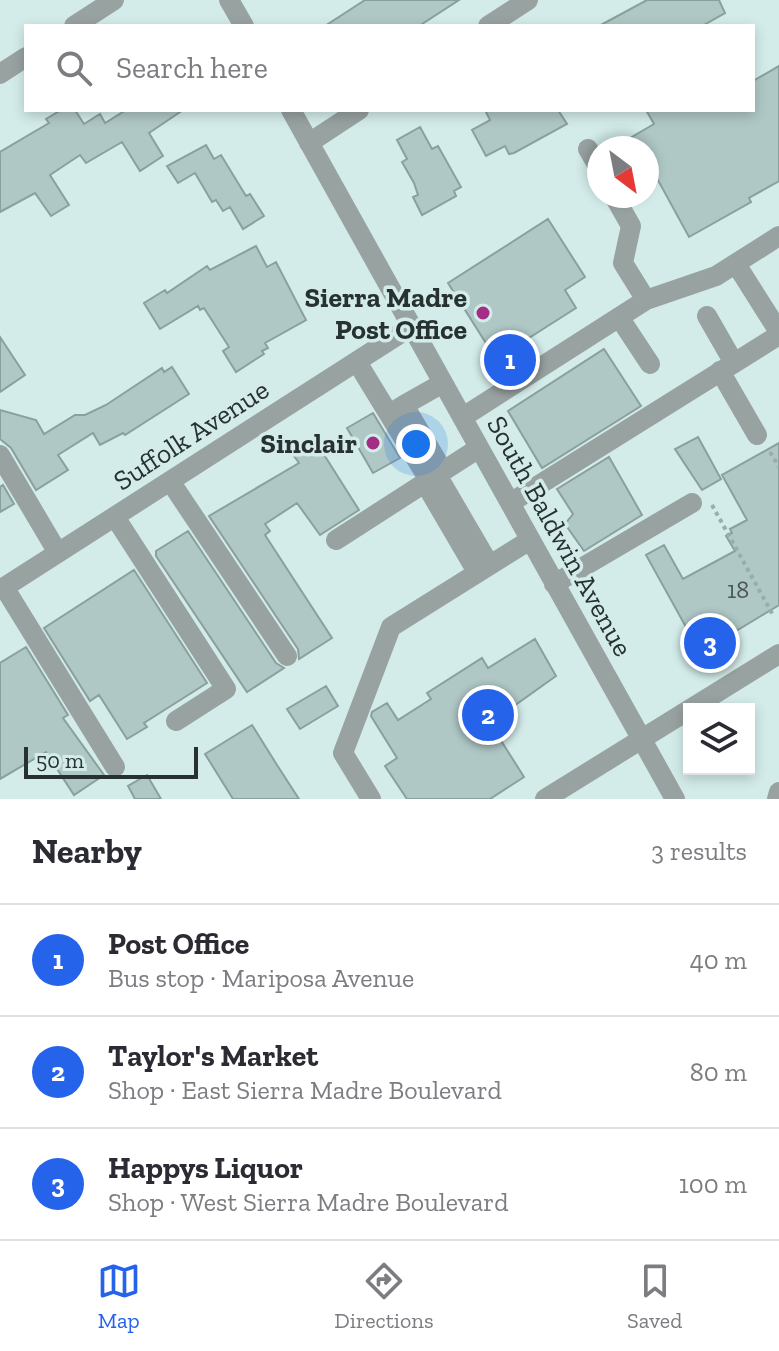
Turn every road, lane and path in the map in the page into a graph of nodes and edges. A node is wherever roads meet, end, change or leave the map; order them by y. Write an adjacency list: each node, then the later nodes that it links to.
1 (114, 0): 4 (street)
2 (229, 0): 5 (street)
3 (528, 0): 6 (street)
4 (77, 24)
5 (243, 24)
6 (491, 24)
7 (24, 58): 8 (street)
8 (0, 74)
9 (292, 112): 11 (street, South Baldwin Avenue)
10 (356, 112): 11 (street)
11 (309, 143): 18 (street, South Baldwin Avenue)
12 (621, 208): 15 (street)
13 (779, 236): 14 (street)
14 (736, 264): 15 (street); 19 (street)
15 (646, 300): 17 (street)
16 (707, 316): 22 (street)
17 (619, 317): 21 (street); 25 (street)
18 (412, 326): 20 (street, Suffolk Avenue); 23 (street, South Baldwin Avenue)
19 (779, 333): 22 (street)
20 (357, 362): 24 (street); 30 (street, Suffolk Avenue)
21 (650, 364)
22 (727, 367): 26 (street); 31 (street)
23 (443, 383): 24 (street); 25 (street, South Baldwin Avenue)
24 (396, 410): 29 (street)
25 (463, 417): 27 (street, South Baldwin Avenue)
26 (757, 435)
27 (479, 448): 29 (street); 31 (street, South Baldwin Avenue)
28 (0, 455): 36 (street)
29 (434, 477): 34 (street); 37 (street)
30 (170, 481): 33 (street, Suffolk Avenue); 42 (street)
31 (510, 503): 35 (street, South Baldwin Avenue)
32 (701, 503): 38 (street); 40 (path)
33 (115, 517): 36 (street, Suffolk Avenue); 43 (street)
34 (336, 540)
35 (530, 540): 37 (street); 38 (street, South Baldwin Avenue)
36 (58, 553): 39 (street, Suffolk Avenue)
37 (483, 568): 47 (street)
38 (554, 584): 44 (street, South Baldwin Avenue)
39 (2, 589): 45 (street)
40 (773, 615)
41 (779, 654): 44 (street)
42 (287, 656)
43 (176, 721)
44 (641, 738): 48 (street); 49 (street, South Baldwin Avenue)
45 (115, 767)
46 (779, 792): 50 (street)
47 (371, 799)
48 (545, 799)
49 (675, 799)
50 (777, 799)

